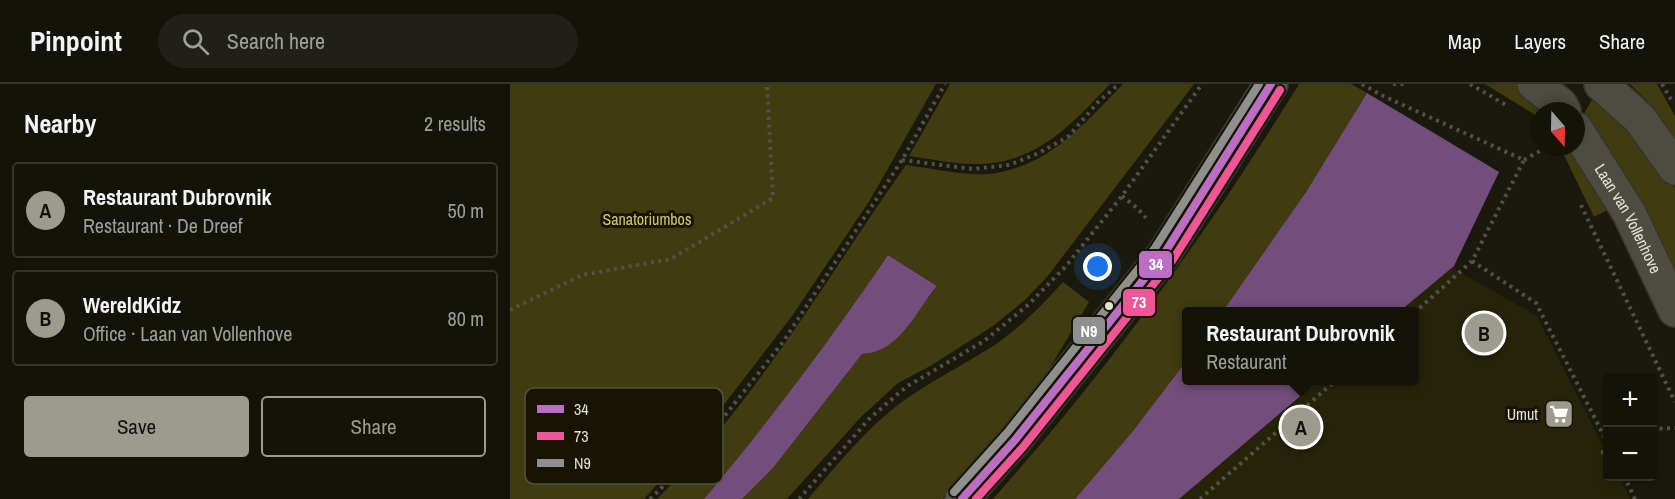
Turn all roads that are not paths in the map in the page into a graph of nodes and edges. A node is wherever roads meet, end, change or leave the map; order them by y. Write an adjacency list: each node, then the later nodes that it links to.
1 (1271, 84): 8 (main road)
2 (1534, 84): 4 (street)
3 (1600, 84): 6 (street)
4 (1557, 102)
5 (1585, 143): 7 (street, Laan van Vollenhove)
6 (1675, 168)
7 (1675, 310)
8 (962, 499)

